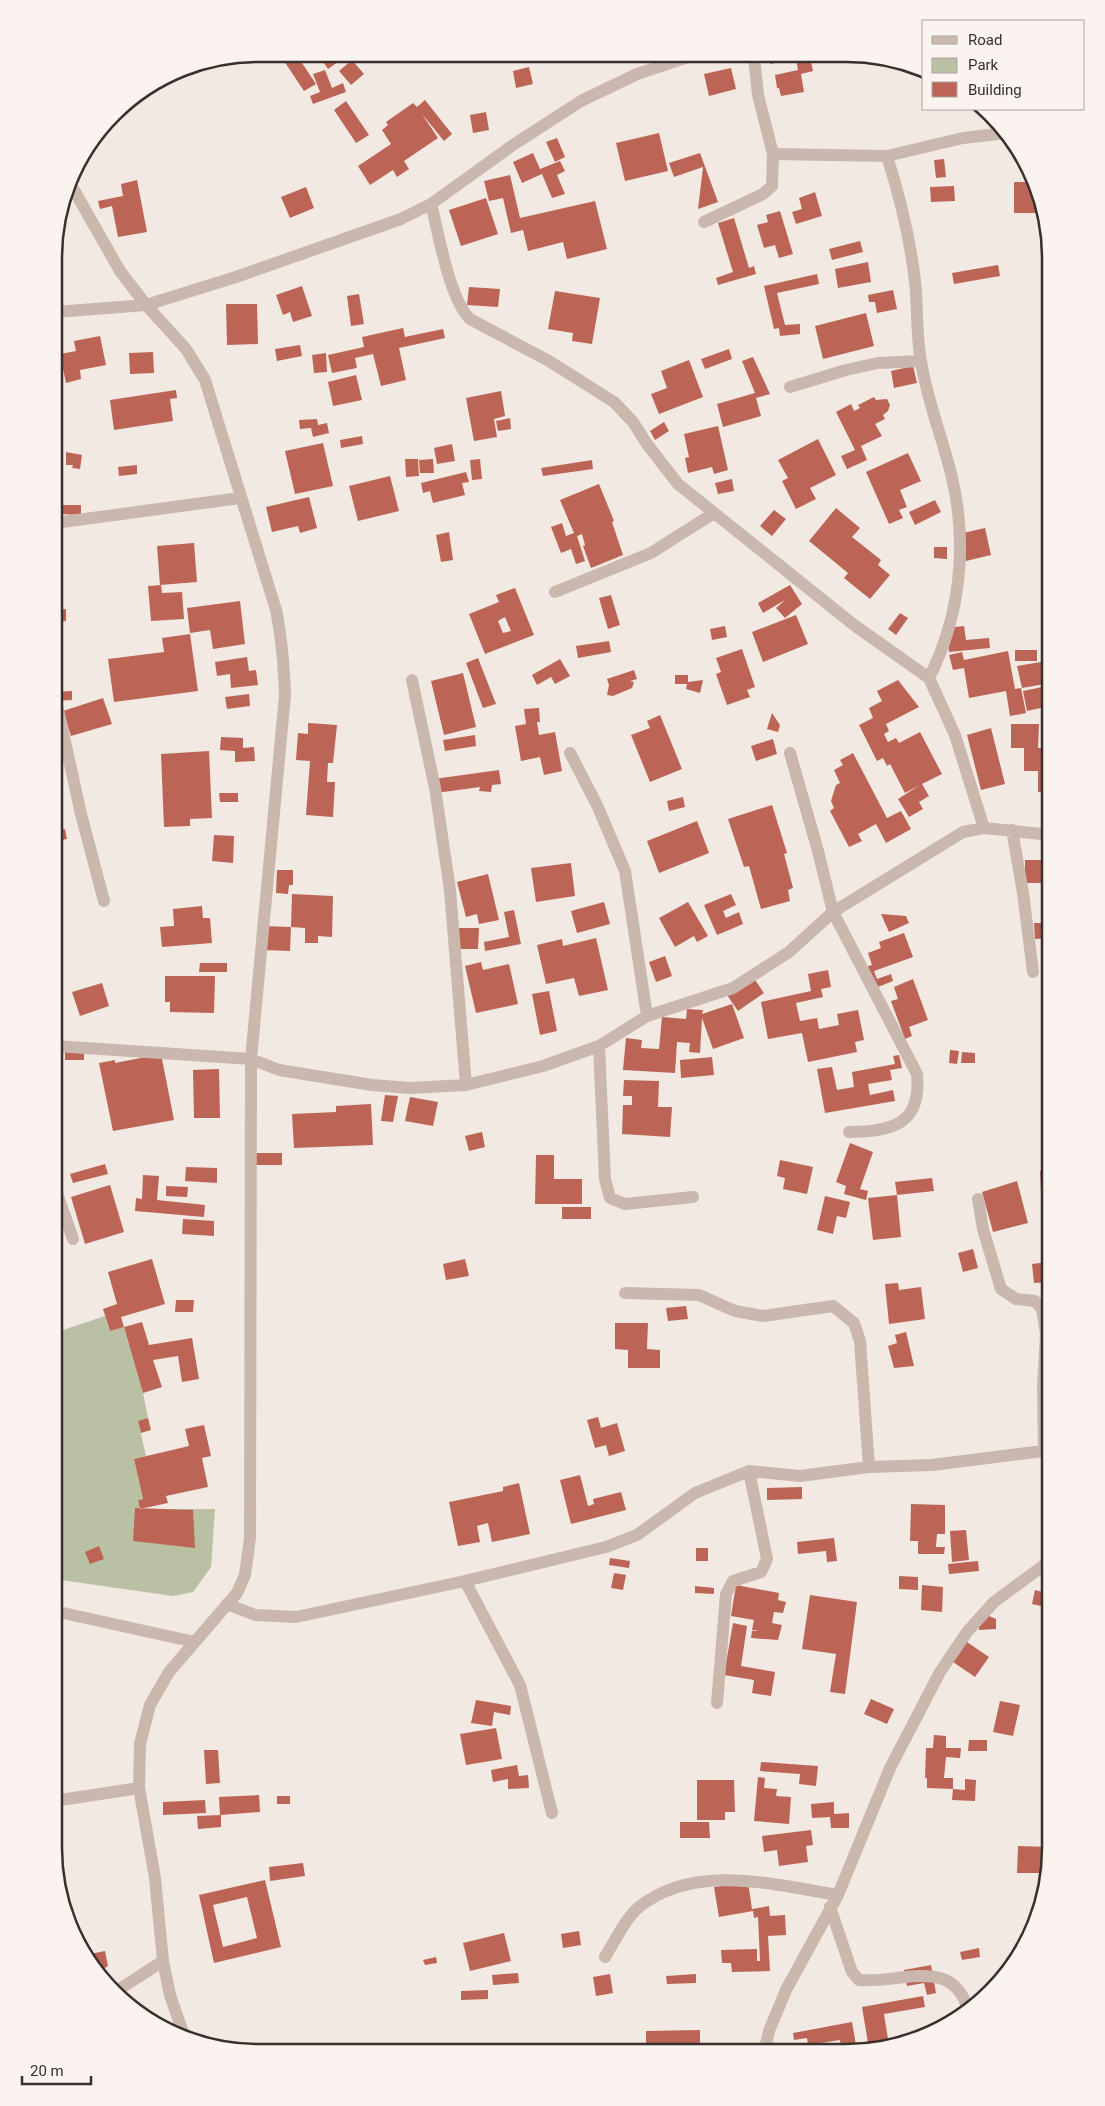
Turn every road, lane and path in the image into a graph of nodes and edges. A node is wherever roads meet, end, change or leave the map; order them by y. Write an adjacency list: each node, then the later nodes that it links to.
1 (673, 62): 7 (street)
2 (755, 62): 4 (street)
3 (997, 133): 5 (street)
4 (773, 154): 5 (street); 8 (street)
5 (887, 156): 11 (street)
6 (74, 191): 9 (street)
7 (431, 204): 9 (street); 14 (street)
8 (704, 222)
9 (146, 305): 10 (street); 13 (street)
10 (62, 311)
11 (920, 361): 12 (street); 17 (street)
12 (790, 387)
13 (240, 498): 15 (street); 31 (street)
14 (714, 512): 16 (street); 17 (street)
15 (62, 522)
16 (556, 592)
17 (929, 678): 22 (street)
18 (412, 680): 32 (street)
19 (62, 728): 25 (street)
20 (790, 752): 26 (street)
21 (570, 753): 28 (street)
22 (984, 828): 23 (street); 26 (street)
23 (1012, 830): 24 (street); 27 (street)
24 (1042, 834)
25 (104, 901)
26 (833, 912): 28 (street); 33 (street)
27 (1033, 972)
28 (647, 1016): 30 (street)
29 (62, 1046): 31 (street)
30 (599, 1046): 32 (street); 34 (street)
31 (251, 1059): 32 (street); 45 (street)
32 (466, 1084)
33 (849, 1132)
34 (693, 1197)
35 (978, 1199): 39 (street)
36 (62, 1208): 37 (street)
37 (73, 1239)
38 (625, 1293): 41 (street)
39 (1042, 1309)
40 (1042, 1452): 41 (street)
41 (869, 1467): 42 (street)
42 (749, 1471): 44 (street); 48 (street)
43 (1042, 1567): 52 (street)
44 (465, 1581): 45 (street); 51 (street)
45 (227, 1604): 47 (street)
46 (62, 1613): 47 (street)
47 (195, 1642): 49 (street)
48 (717, 1703)
49 (139, 1788): 50 (street); 55 (street)
50 (62, 1800)
51 (552, 1812)
52 (838, 1895): 53 (street); 54 (street)
53 (830, 1907): 57 (street); 59 (street)
54 (605, 1957)
55 (163, 1960): 56 (street); 58 (street)
56 (122, 1988)
57 (966, 2003)
58 (183, 2029)
59 (766, 2044)

